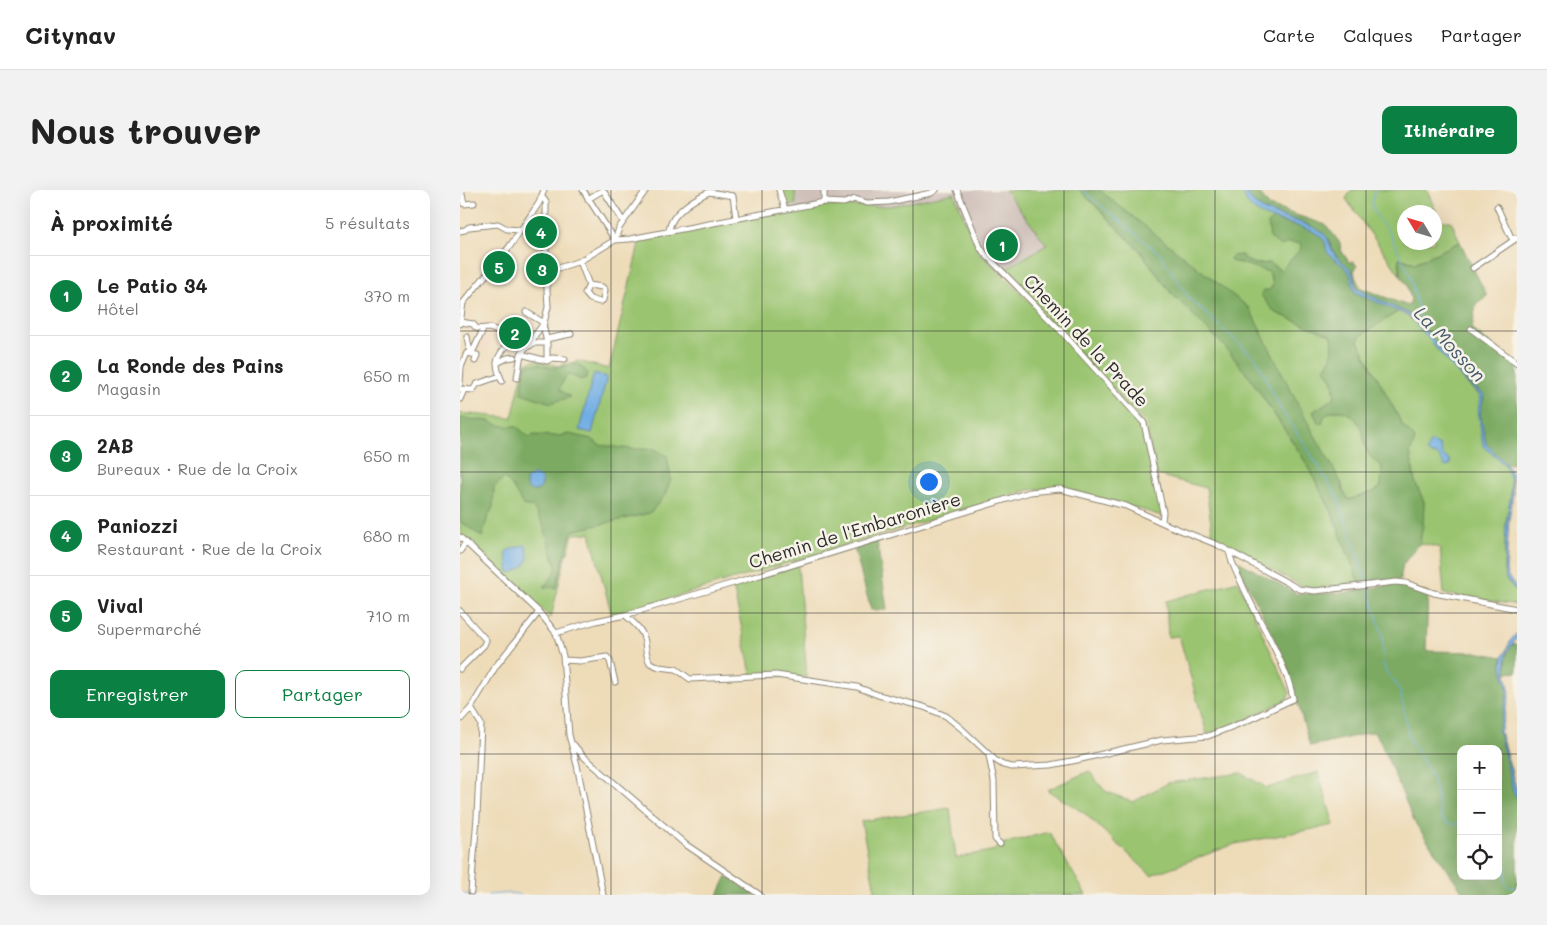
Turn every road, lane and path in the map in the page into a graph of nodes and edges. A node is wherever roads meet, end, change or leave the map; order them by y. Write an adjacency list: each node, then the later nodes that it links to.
1 (461, 190): 13 (street)
2 (544, 190): 10 (street)
3 (583, 190): 11 (street)
4 (603, 190): 11 (street); 17 (street)
5 (779, 190): 15 (street)
6 (824, 190): 12 (street)
7 (936, 190): 12 (street)
8 (957, 190): 50 (street, Chemin de la Prade)
9 (644, 191): 17 (street)
10 (542, 196): 19 (street); 25 (street)
11 (588, 199): 22 (street)
12 (824, 202): 15 (street)
13 (474, 203)
14 (1496, 207): 21 (street)
15 (785, 209): 16 (street)
16 (736, 218): 20 (street); 20 (street)
17 (623, 221): 22 (street)
18 (460, 230): 19 (street)
19 (521, 230): 27 (street)
20 (669, 230): 22 (street)
21 (1517, 239): 24 (street)
22 (615, 240): 23 (street)
23 (580, 261): 25 (street); 26 (street)
24 (1474, 268)
25 (546, 272): 30 (street)
26 (590, 285)
27 (461, 304): 29 (street)
28 (526, 312): 30 (street)
29 (460, 323): 31 (street)
30 (544, 324): 36 (street); 37 (street)
31 (482, 329): 35 (street); 39 (street)
32 (1472, 329): 44 (street)
33 (571, 334): 36 (street)
34 (467, 337): 39 (street)
35 (512, 339): 38 (street); 43 (street)
36 (547, 341): 37 (street); 42 (street)
37 (532, 343): 38 (street)
38 (525, 348): 40 (street)
39 (472, 355): 45 (street)
40 (518, 357): 42 (street); 43 (street); 46 (street)
41 (565, 358): 42 (street)
42 (548, 361)
43 (497, 363): 48 (street)
44 (1517, 363)
45 (460, 378): 47 (street)
46 (517, 378)
47 (460, 384)
48 (464, 390): 49 (street)
49 (460, 399)
50 (1162, 522): 54 (street, Chemin de l'Embaronière); 58 (street, Chemin de l'Embaronière)
51 (460, 537): 52 (street)
52 (466, 542): 53 (street); 57 (street)
53 (460, 551)
54 (1230, 551): 55 (street, Chemin de l'Embaronière); 67 (street)
55 (1517, 609)
56 (460, 611): 61 (street)
57 (539, 612): 59 (street); 63 (street)
58 (626, 615): 59 (street, Chemin de l'Embaronière); 67 (street)
59 (555, 632): 60 (street)
60 (564, 660): 62 (street); 65 (street)
61 (460, 669)
62 (615, 682)
63 (472, 708): 64 (street); 70 (street)
64 (460, 720)
65 (571, 742): 66 (street); 68 (street)
66 (584, 756): 68 (street); 72 (street)
67 (989, 756): 69 (street)
68 (577, 765): 71 (street)
69 (1000, 844)
70 (471, 892)
71 (603, 895)
72 (760, 895)

